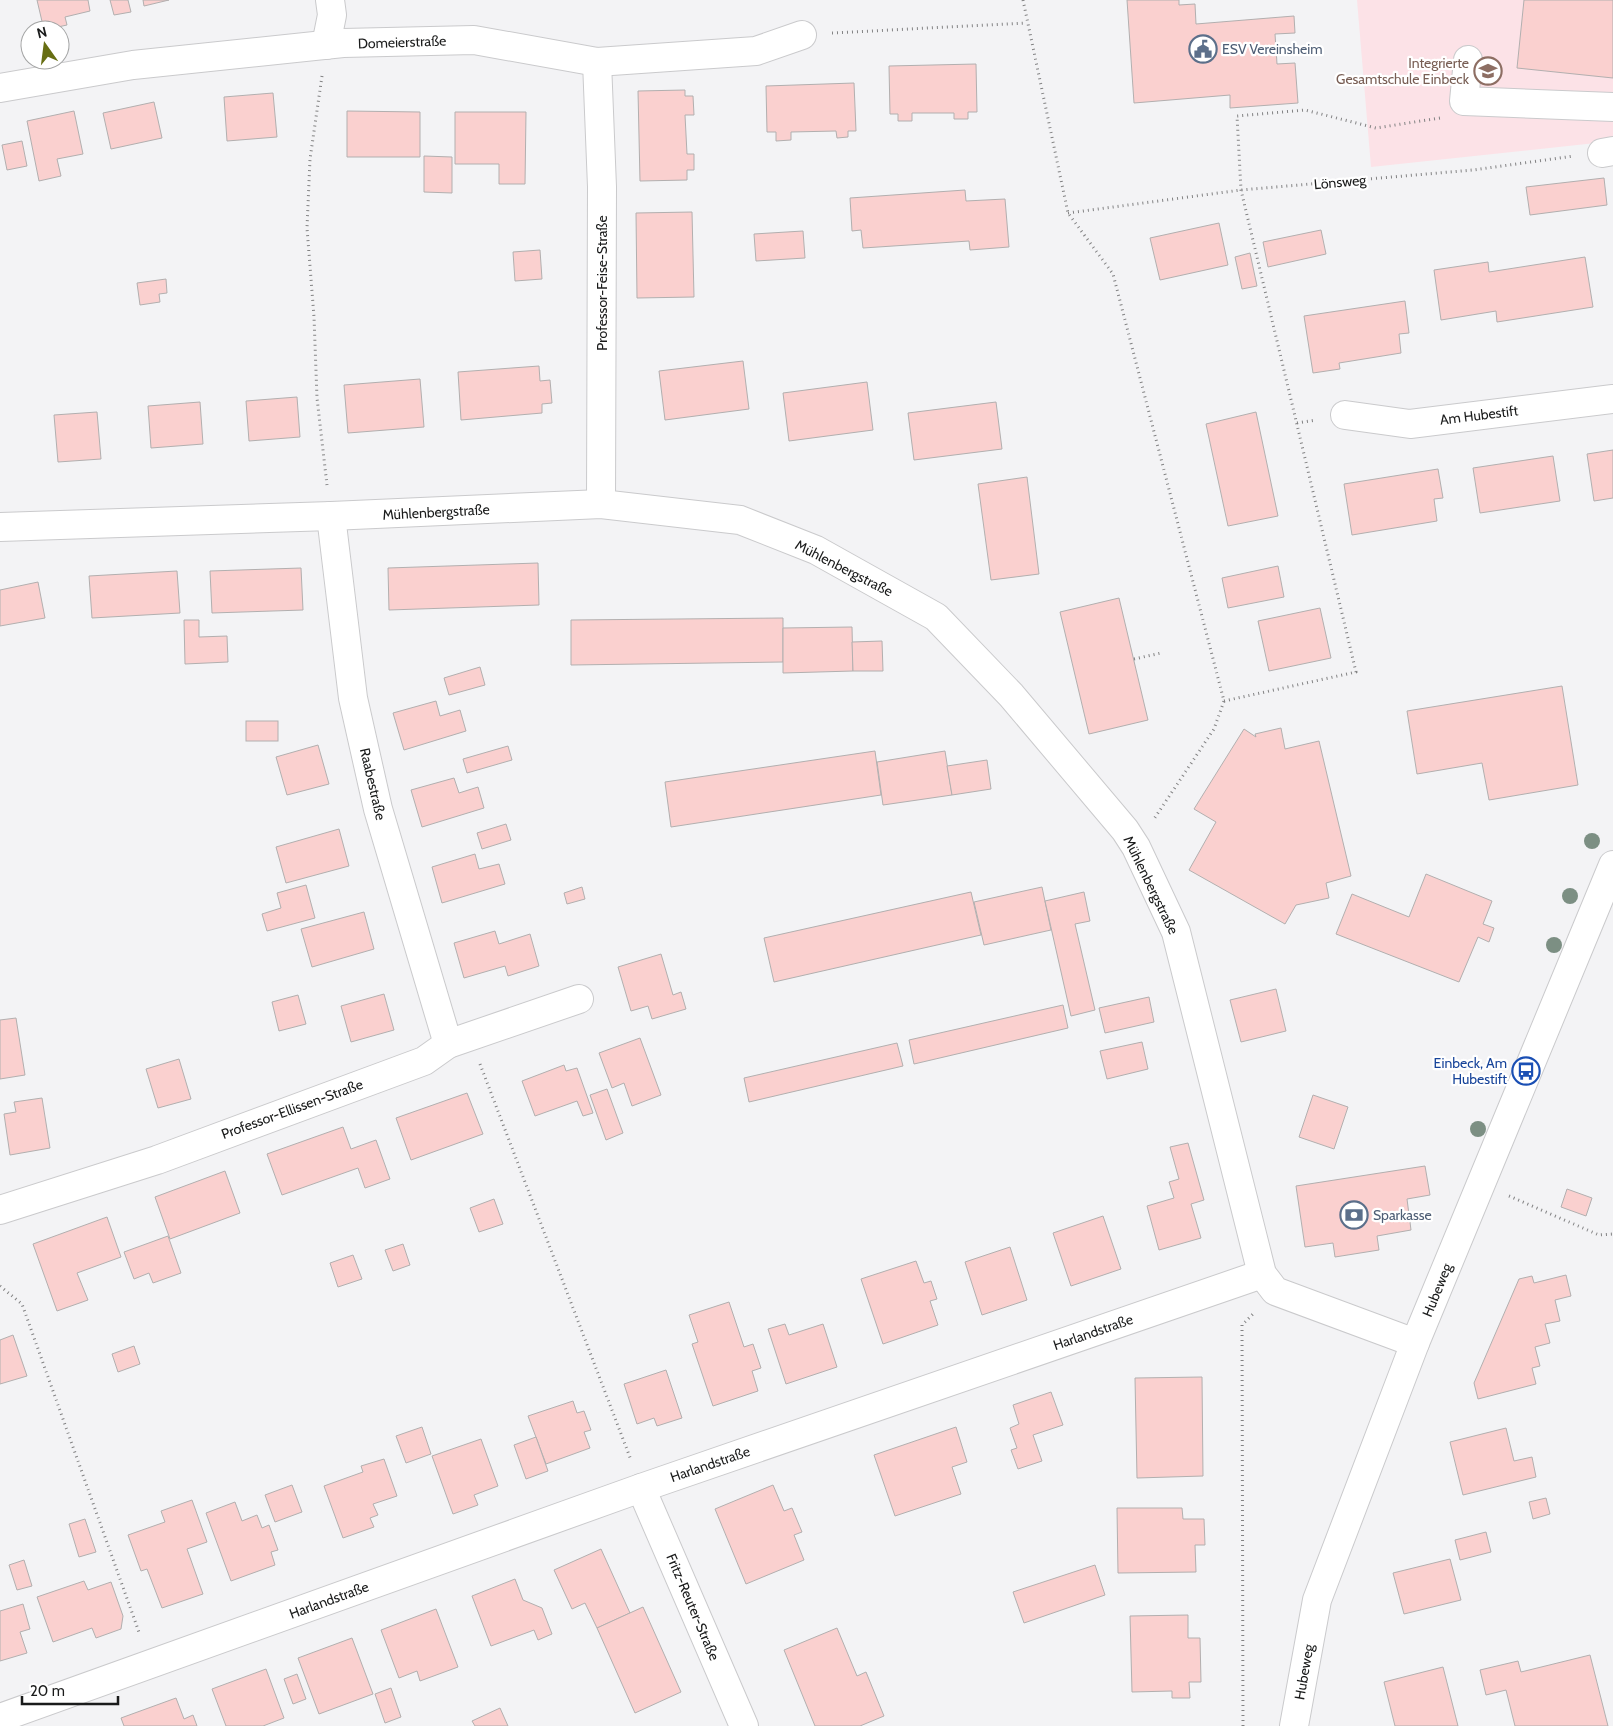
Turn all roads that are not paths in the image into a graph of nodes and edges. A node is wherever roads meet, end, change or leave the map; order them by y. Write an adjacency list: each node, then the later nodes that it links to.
1 (330, 0): 3 (street)
2 (802, 35): 5 (street, Domeierstraße)
3 (326, 45): 5 (street, Domeierstraße); 6 (street, Domeierstraße)
4 (1468, 60): 7 (street)
5 (597, 62): 10 (street, Professor-Feise-Straße)
6 (0, 88)
7 (1613, 107)
8 (1613, 399): 9 (street, Am Hubestift)
9 (1346, 415)
10 (601, 504): 11 (street, Mühlenbergstraße); 17 (street, Mühlenbergstraße)
11 (331, 516): 12 (street, Mühlenbergstraße); 15 (street, Raabestraße)
12 (0, 527)
13 (1613, 865): 18 (street, Hubeweg)
14 (579, 999): 15 (street, Professor-Ellissen-Straße)
15 (448, 1044): 16 (street, Professor-Ellissen-Straße)
16 (0, 1210)
17 (1269, 1283): 18 (street); 19 (street, Harlandstraße)
18 (1416, 1343): 22 (street, Hubeweg)
19 (641, 1488): 20 (street, Harlandstraße); 21 (street, Fritz-Reuter-Straße)
20 (0, 1718)
21 (744, 1726)
22 (1294, 1726)

